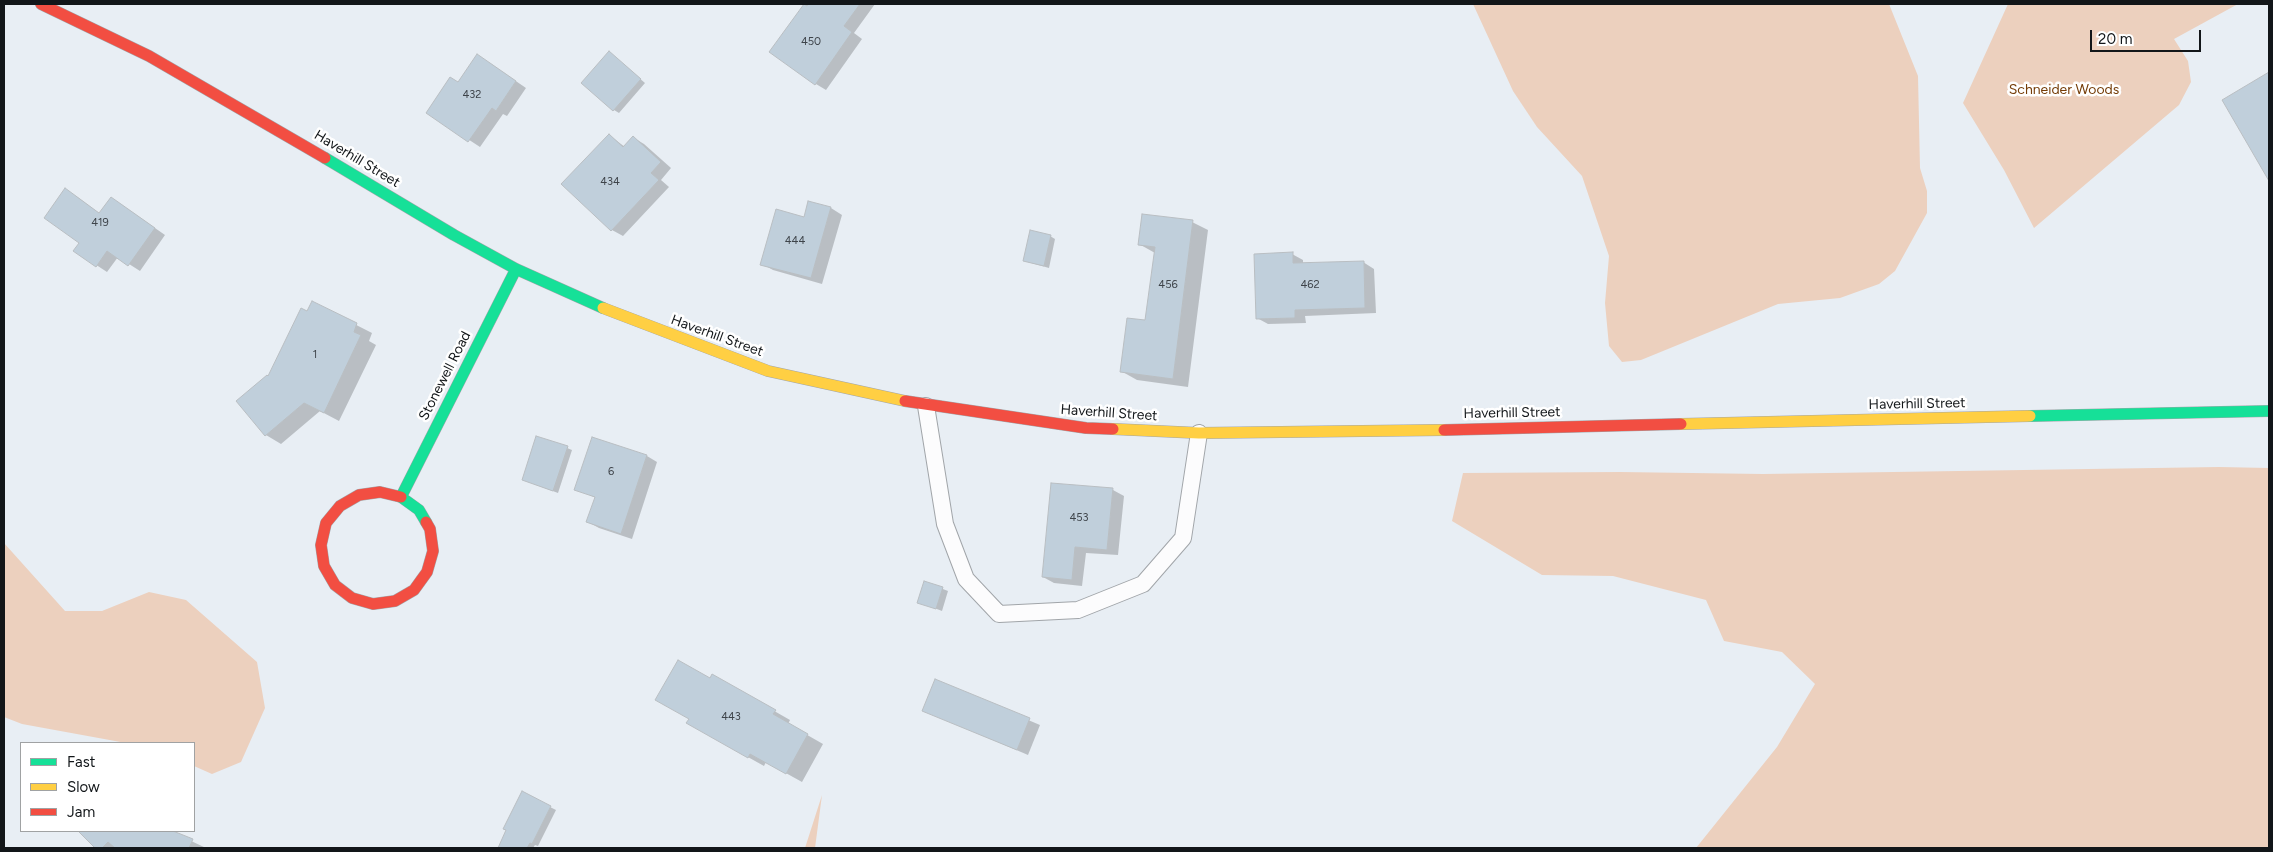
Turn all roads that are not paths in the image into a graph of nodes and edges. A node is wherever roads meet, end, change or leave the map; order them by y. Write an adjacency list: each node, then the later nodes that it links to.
1 (41, 4): 2 (street, Haverhill Street)
2 (516, 269): 3 (street, Haverhill Street); 6 (street, Stonewell Road)
3 (926, 406): 5 (street, Haverhill Street); 5 (lane)
4 (2269, 411): 5 (street, Haverhill Street)
5 (1199, 433)
6 (401, 497): 6 (street)

